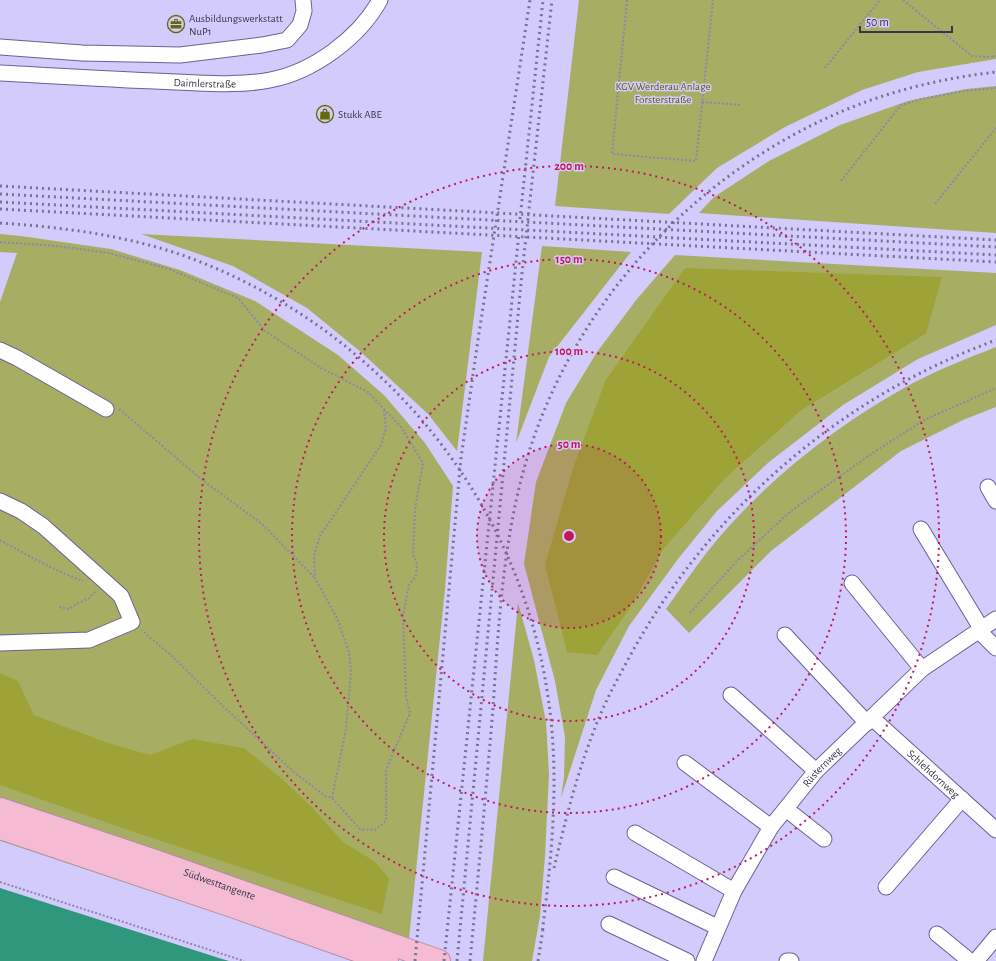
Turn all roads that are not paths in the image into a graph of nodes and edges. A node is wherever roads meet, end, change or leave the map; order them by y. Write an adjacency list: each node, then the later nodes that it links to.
1 (303, 0): 3 (street)
2 (380, 0): 4 (street, Daimlerstraße)
3 (0, 47)
4 (0, 73)
5 (0, 350): 6 (street)
6 (106, 409)
7 (988, 487): 9 (street)
8 (0, 501): 15 (street)
9 (996, 501)
10 (921, 529): 13 (street)
11 (852, 583): 17 (street)
12 (996, 619): 13 (street, Rüsternweg)
13 (979, 629): 16 (street); 17 (street, Rüsternweg)
14 (785, 635): 19 (street, Schlehdornweg)
15 (0, 643)
16 (996, 648)
17 (922, 669): 19 (street, Rüsternweg)
18 (731, 695): 21 (street)
19 (870, 720): 21 (street, Rüsternweg); 22 (street, Schlehdornweg)
20 (685, 763): 25 (street)
21 (816, 772): 24 (street, Rüsternweg)
22 (962, 799): 27 (street, Schlehdornweg); 31 (street)
23 (0, 809): 38 (highway, Südwesttangente)
24 (786, 809): 25 (street, Rüsternweg); 29 (street)
25 (771, 827): 32 (street, Rüsternweg)
26 (0, 828): 37 (highway, Südwesttangente)
27 (996, 830)
28 (635, 833): 32 (street)
29 (824, 839)
30 (614, 877): 34 (street)
31 (886, 887)
32 (734, 891): 34 (street, Rüsternweg)
33 (609, 924): 39 (street)
34 (718, 927): 40 (street, Rüsternweg)
35 (937, 934): 43 (street)
36 (996, 937): 44 (street)
37 (387, 961)
38 (439, 961)
39 (687, 961)
40 (704, 961)
41 (787, 961): 42 (street)
42 (791, 961)
43 (970, 961)
44 (976, 961)

